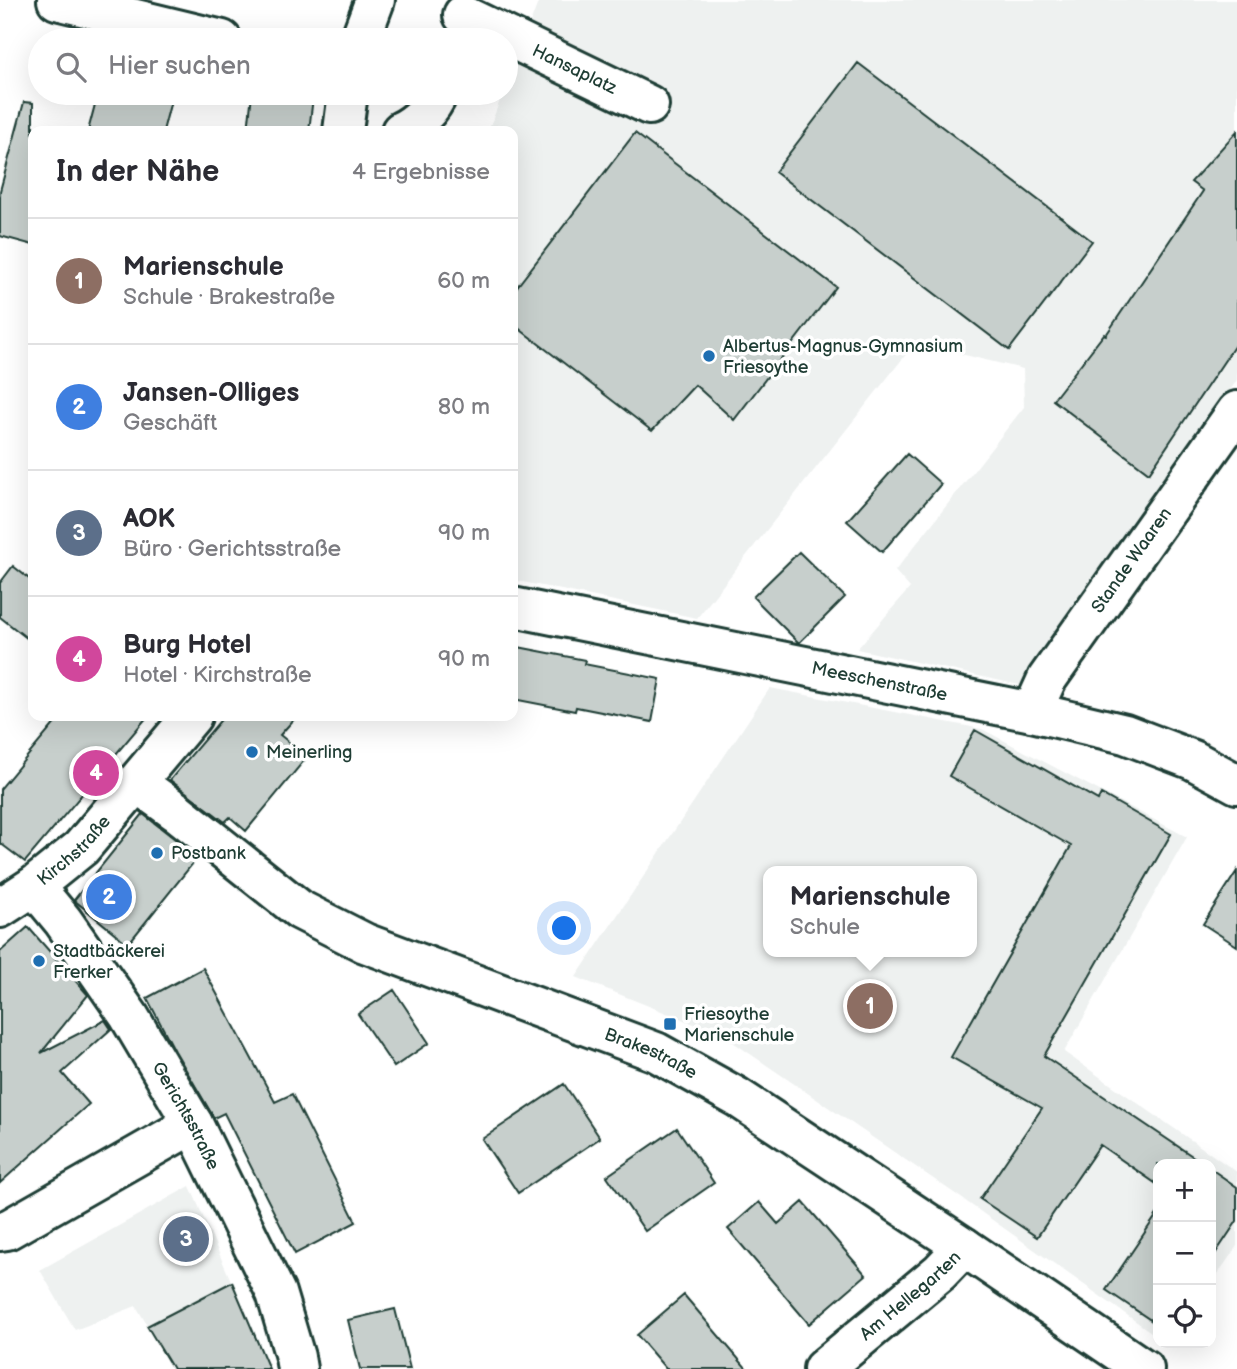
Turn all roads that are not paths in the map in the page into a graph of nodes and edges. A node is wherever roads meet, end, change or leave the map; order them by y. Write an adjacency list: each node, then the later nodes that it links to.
1 (57, 0): 4 (street)
2 (375, 0): 5 (street)
3 (462, 18): 6 (street, Hansaplatz)
4 (172, 28)
5 (364, 28)
6 (483, 28)
7 (518, 44): 10 (street, Hansaplatz)
8 (346, 105): 11 (street)
9 (431, 105): 12 (street)
10 (649, 105)
11 (344, 126)
12 (412, 126)
13 (1237, 411): 15 (street, Stande Waaren)
14 (518, 608): 15 (street, Meeschenstraße)
15 (1032, 712): 18 (street, Meeschenstraße)
16 (188, 721): 17 (street, Kirchstraße)
17 (137, 783): 19 (street, Kirchstraße); 22 (street, Brakestraße)
18 (1237, 784)
19 (10, 900): 20 (street, Gerichtsstraße)
20 (193, 1124): 21 (street); 23 (street, Gerichtsstraße)
21 (0, 1231)
22 (964, 1247): 24 (street, Am Hellegarten); 25 (street, Brakestraße)
23 (297, 1369)
24 (823, 1369)
25 (1144, 1369)

